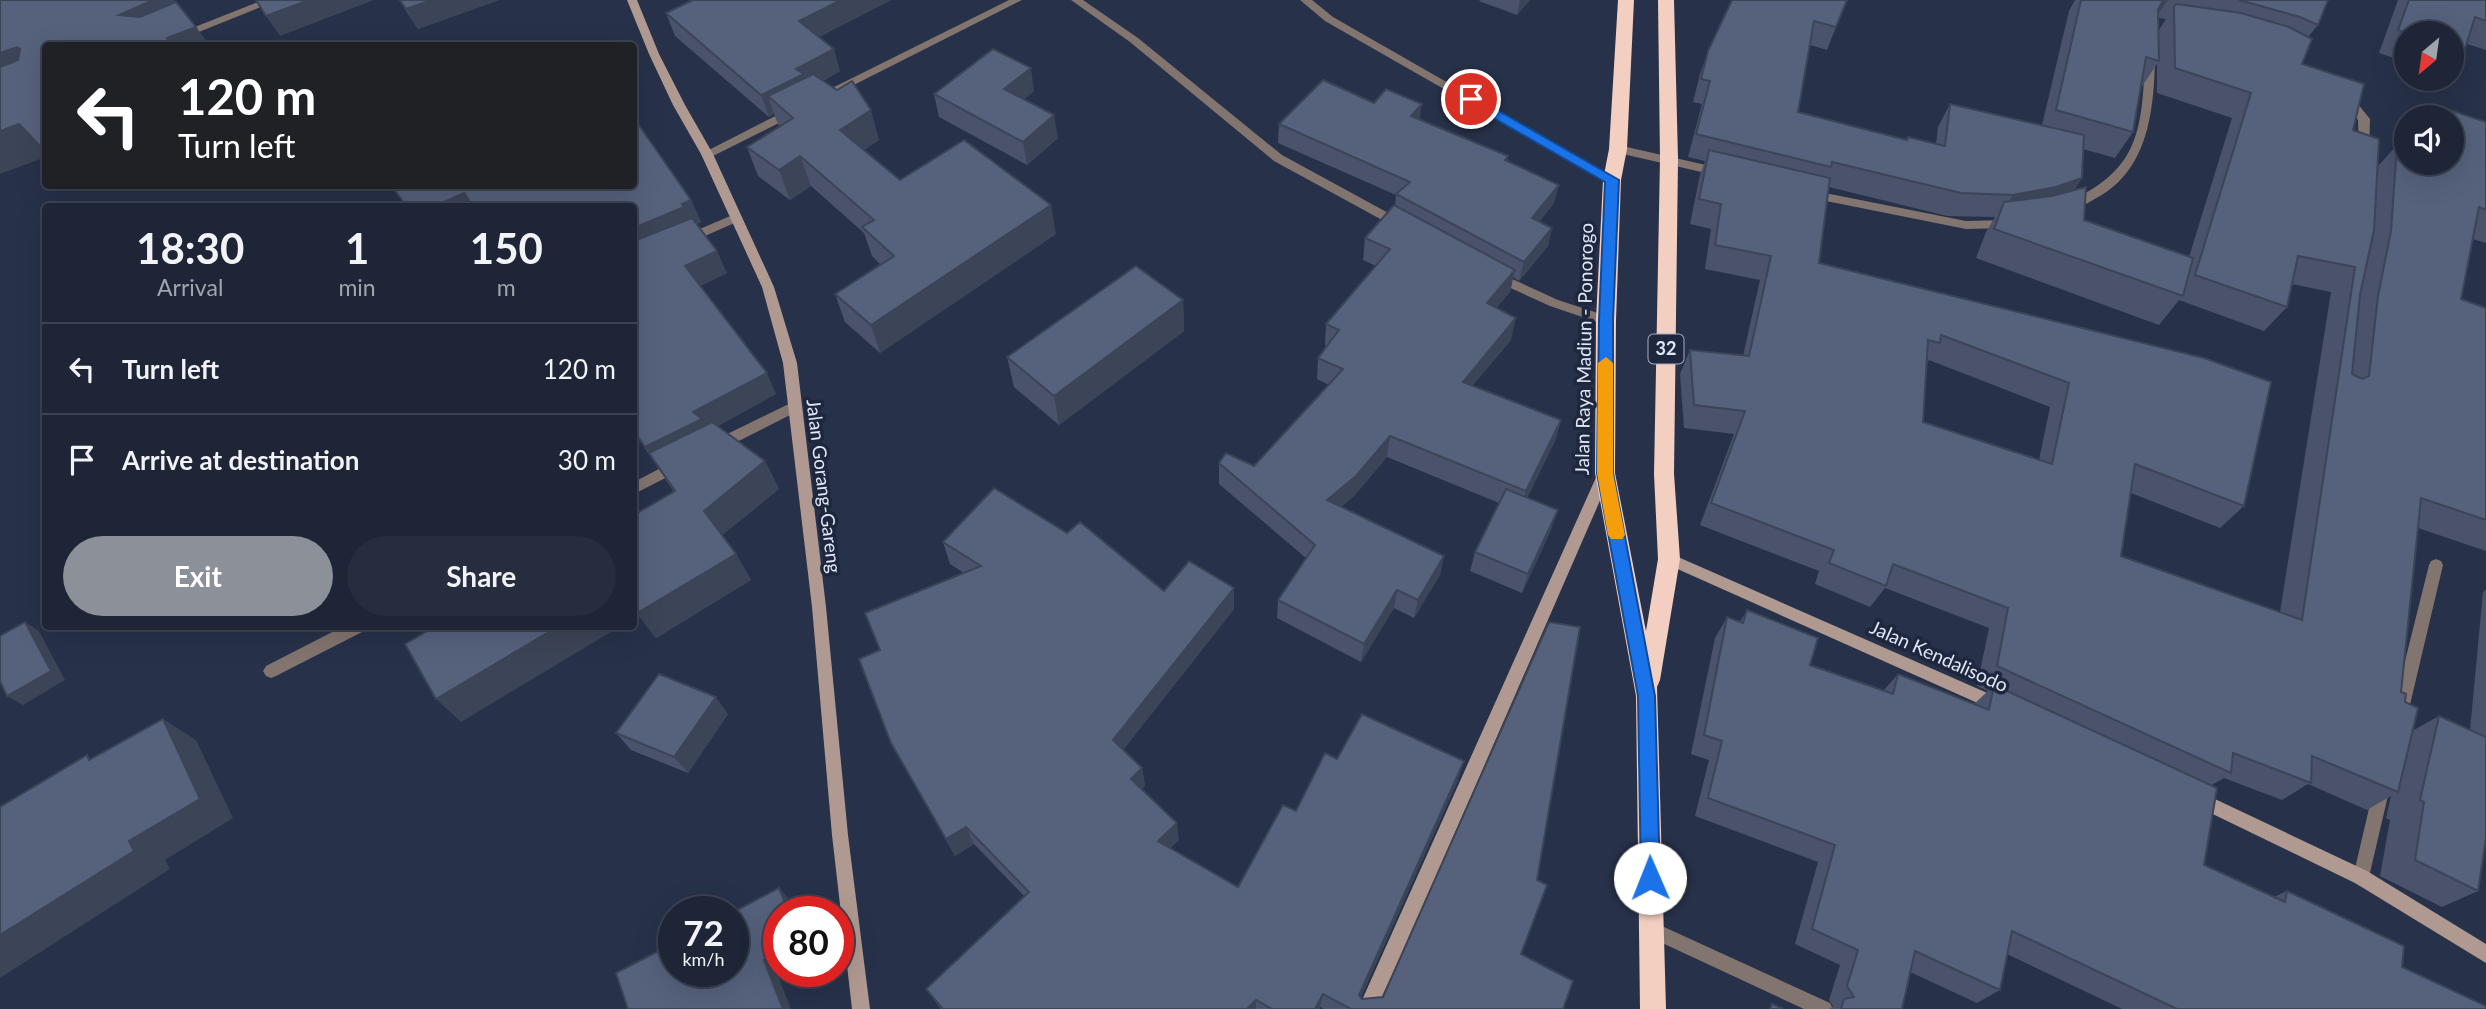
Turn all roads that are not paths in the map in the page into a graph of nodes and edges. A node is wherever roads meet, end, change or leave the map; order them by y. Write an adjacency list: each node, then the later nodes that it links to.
1 (273, 0): 8 (street)
2 (632, 0): 12 (main road, Jalan Gorang-Gareng)
3 (1017, 0): 12 (street)
4 (1076, 0): 21 (street)
5 (1305, 0): 16 (street)
6 (1626, 0): 11 (highway, Jalan Raya Madiun - Ponorogo / 32)
7 (1666, 0): 13 (highway, Jalan Raya Madiun - Ponorogo / 32)
8 (163, 42)
9 (2150, 43): 18 (street)
10 (2339, 92): 14 (street)
11 (1618, 149): 13 (street); 16 (highway, Jalan Raya Madiun - Ponorogo / 32)
12 (708, 154): 19 (main road, Jalan Gorang-Gareng)
13 (1668, 159): 15 (street); 28 (highway, Jalan Raya Madiun - Ponorogo / 32)
14 (2366, 172)
15 (1735, 176)
16 (1612, 180): 24 (highway, Jalan Raya Madiun - Ponorogo / 32)
17 (1801, 192): 20 (street)
18 (2060, 209)
19 (735, 218): 22 (street); 25 (main road, Jalan Gorang-Gareng)
20 (2024, 220)
21 (1406, 228)
22 (671, 246)
23 (1485, 271): 24 (street)
24 (1606, 320): 26 (highway, Jalan Raya Madiun - Ponorogo / 32)
25 (795, 407): 27 (street); 40 (main road, Jalan Gorang-Gareng)
26 (1605, 473): 32 (highway, Jalan Raya Madiun - Ponorogo / 32); 41 (main road)
27 (637, 486)
28 (1669, 559): 32 (highway, Jalan Raya Madiun - Ponorogo / 32); 33 (main road, Jalan Kendalisodo)
29 (2436, 565): 34 (street)
30 (351, 630): 31 (street)
31 (271, 671)
32 (1647, 696): 38 (highway, Jalan Raya Madiun - Ponorogo / 32)
33 (2008, 710)
34 (2396, 728)
35 (2387, 769): 37 (street)
36 (2179, 790): 37 (main road)
37 (2361, 877): 39 (main road)
38 (1651, 929): 42 (highway, Jalan Raya Madiun - Ponorogo / 32); 43 (street)
39 (2486, 954)
40 (861, 1009)
41 (1367, 1009)
42 (1653, 1009)
43 (1824, 1009)

